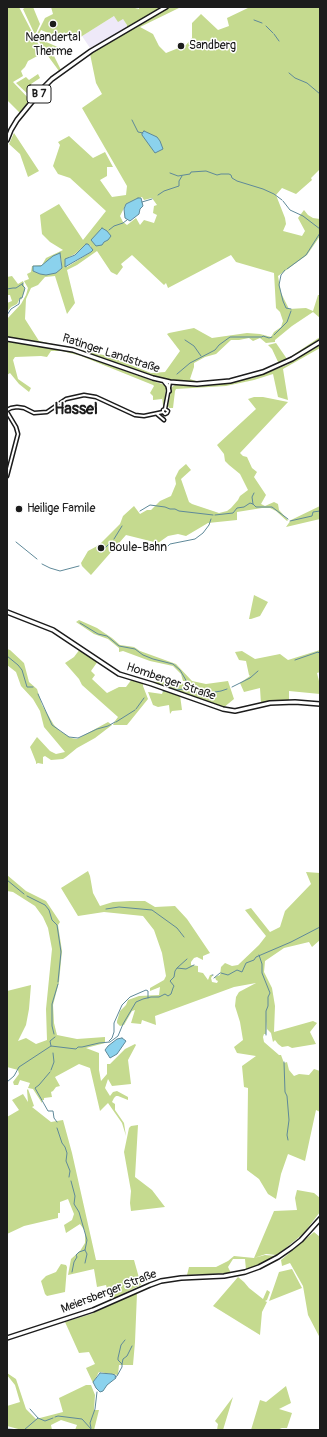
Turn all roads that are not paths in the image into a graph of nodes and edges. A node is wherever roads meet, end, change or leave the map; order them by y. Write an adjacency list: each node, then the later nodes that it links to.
1 (166, 7): 2 (main road, B 7)
2 (7, 140)
3 (9, 339): 5 (main road, Ratinger Landstraße)
4 (320, 342): 6 (main road, Ratinger Landstraße)
5 (164, 380): 6 (main road, Ratinger Landstraße); 7 (main road)
6 (170, 382): 7 (street)
7 (168, 391): 8 (street)
8 (165, 409): 10 (street); 10 (street)
9 (7, 411): 11 (street); 13 (street)
10 (162, 412): 11 (street)
11 (156, 414): 12 (street)
12 (164, 420)
13 (7, 476)
14 (7, 612): 15 (main road, Homberger Straße)
15 (320, 704)
16 (320, 1219): 17 (main road, Meiersberger Straße)
17 (7, 1338)

